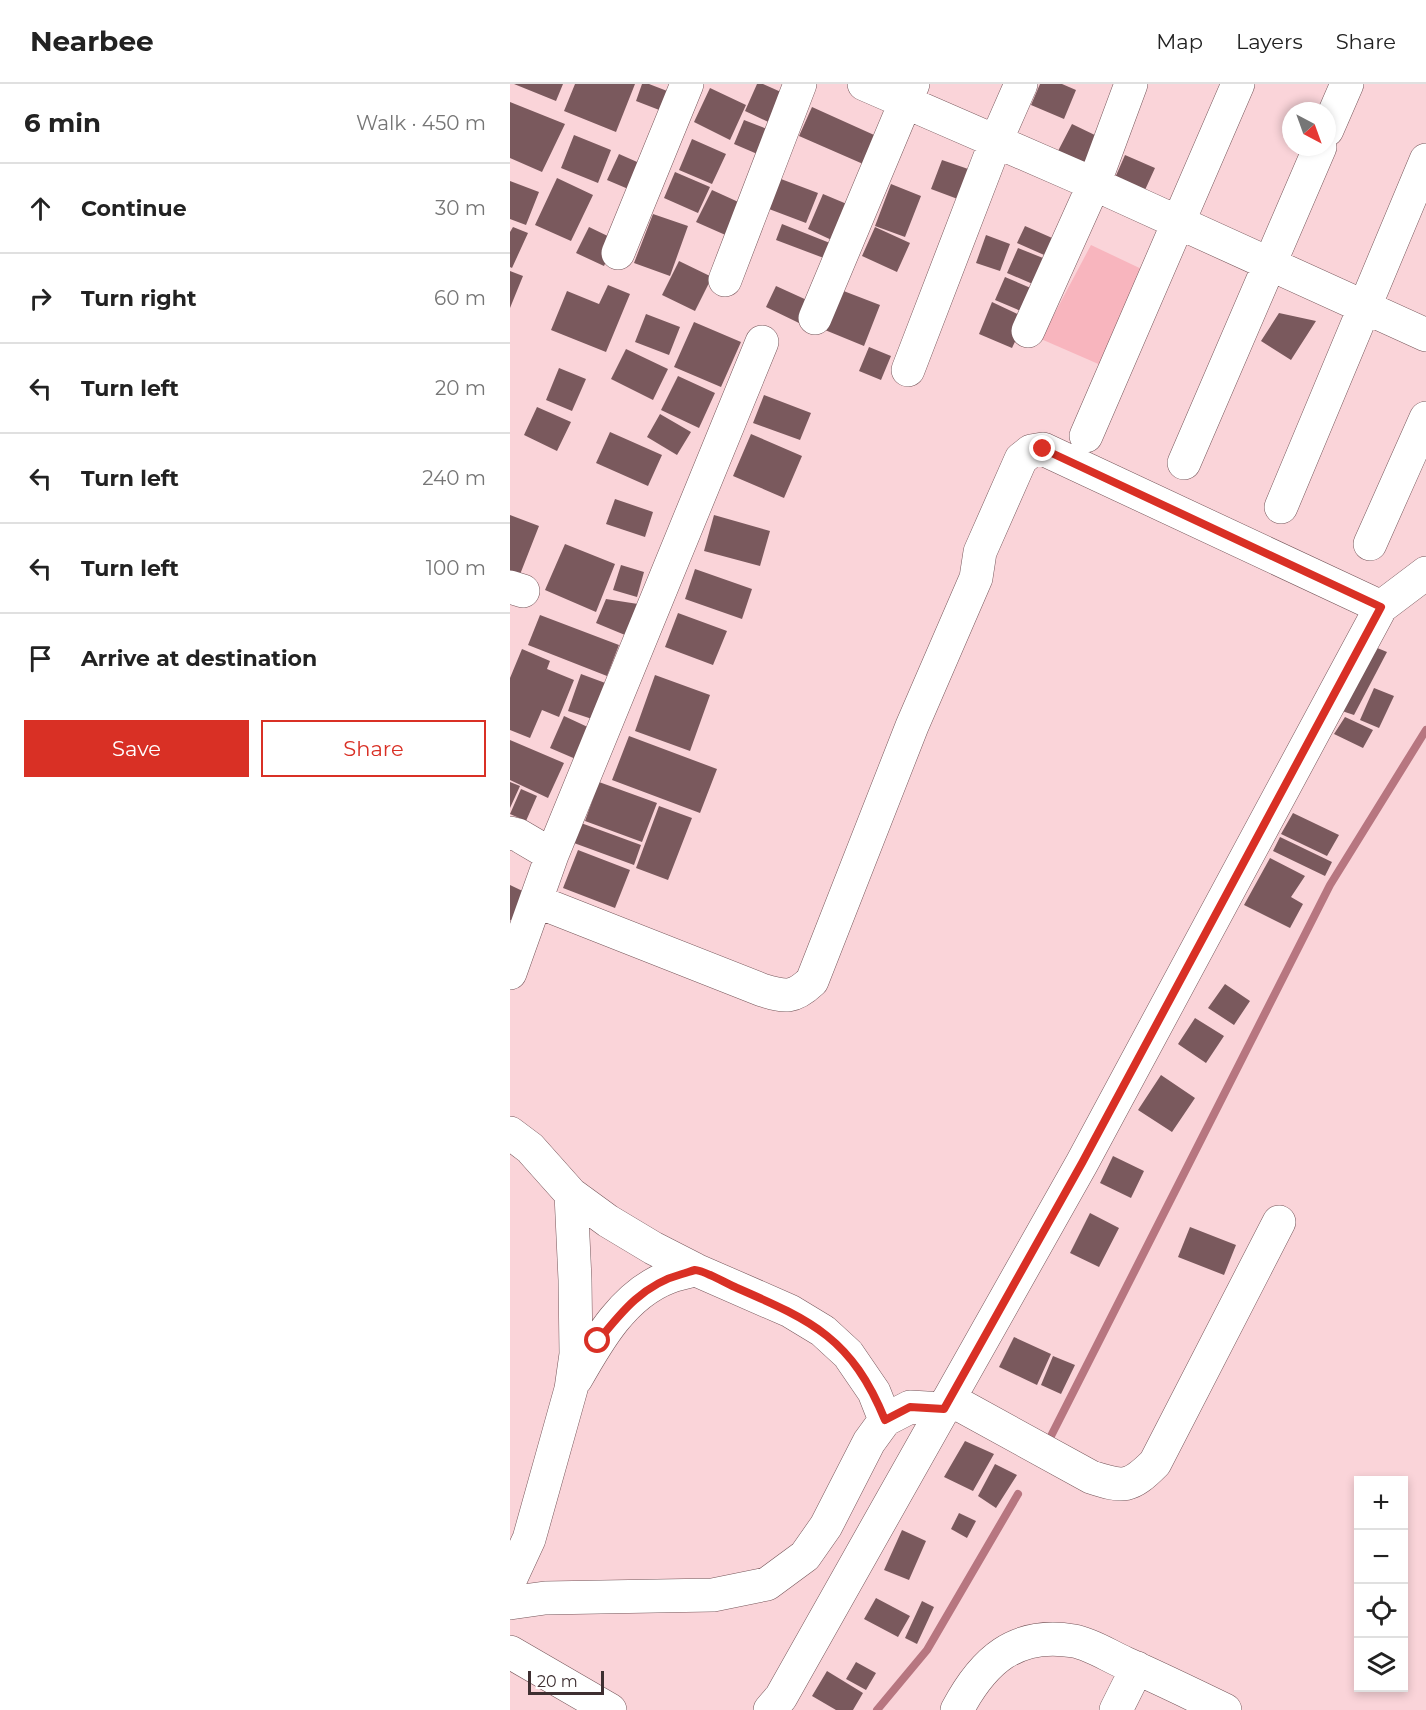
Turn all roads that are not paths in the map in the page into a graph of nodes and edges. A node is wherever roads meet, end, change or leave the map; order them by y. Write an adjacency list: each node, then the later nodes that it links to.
1 (687, 84): 15 (street)
2 (800, 84): 17 (street)
3 (864, 84): 8 (street)
4 (1021, 84): 10 (street)
5 (1131, 84): 13 (street)
6 (1238, 84): 14 (street)
7 (1347, 84): 9 (street)
8 (909, 93): 10 (street); 19 (street)
9 (1336, 109)
10 (996, 141): 13 (street); 23 (street)
11 (1316, 156): 16 (street)
12 (1426, 160): 18 (street)
13 (1094, 184): 14 (street); 20 (street)
14 (1179, 224): 16 (street); 25 (street)
15 (618, 253)
16 (1270, 265): 18 (street); 26 (street)
17 (725, 280)
18 (1365, 307): 21 (street); 27 (street)
19 (815, 318)
20 (1028, 331)
21 (1426, 335)
22 (762, 342): 32 (street)
23 (908, 370)
24 (1426, 418): 28 (street)
25 (1086, 436)
26 (1185, 463)
27 (1281, 507)
28 (1370, 544)
29 (1426, 573): 30 (street)
30 (1381, 607): 33 (street); 40 (street)
31 (510, 833): 32 (street)
32 (552, 855): 33 (street)
33 (536, 901): 34 (street)
34 (510, 973)
35 (510, 1133): 36 (street)
36 (571, 1194): 38 (street); 39 (street)
37 (1279, 1222): 40 (street)
38 (696, 1270): 39 (street); 41 (street)
39 (571, 1389): 44 (street)
40 (946, 1404): 41 (street); 42 (street)
41 (885, 1420): 43 (street)
42 (906, 1476): 43 (street); 49 (street)
43 (826, 1526): 45 (street)
44 (510, 1580)
45 (510, 1603)
46 (510, 1652): 48 (street)
47 (1137, 1668): 50 (street); 51 (street); 52 (street)
48 (610, 1710)
49 (770, 1710)
50 (957, 1710)
51 (1116, 1710)
52 (1225, 1710)

